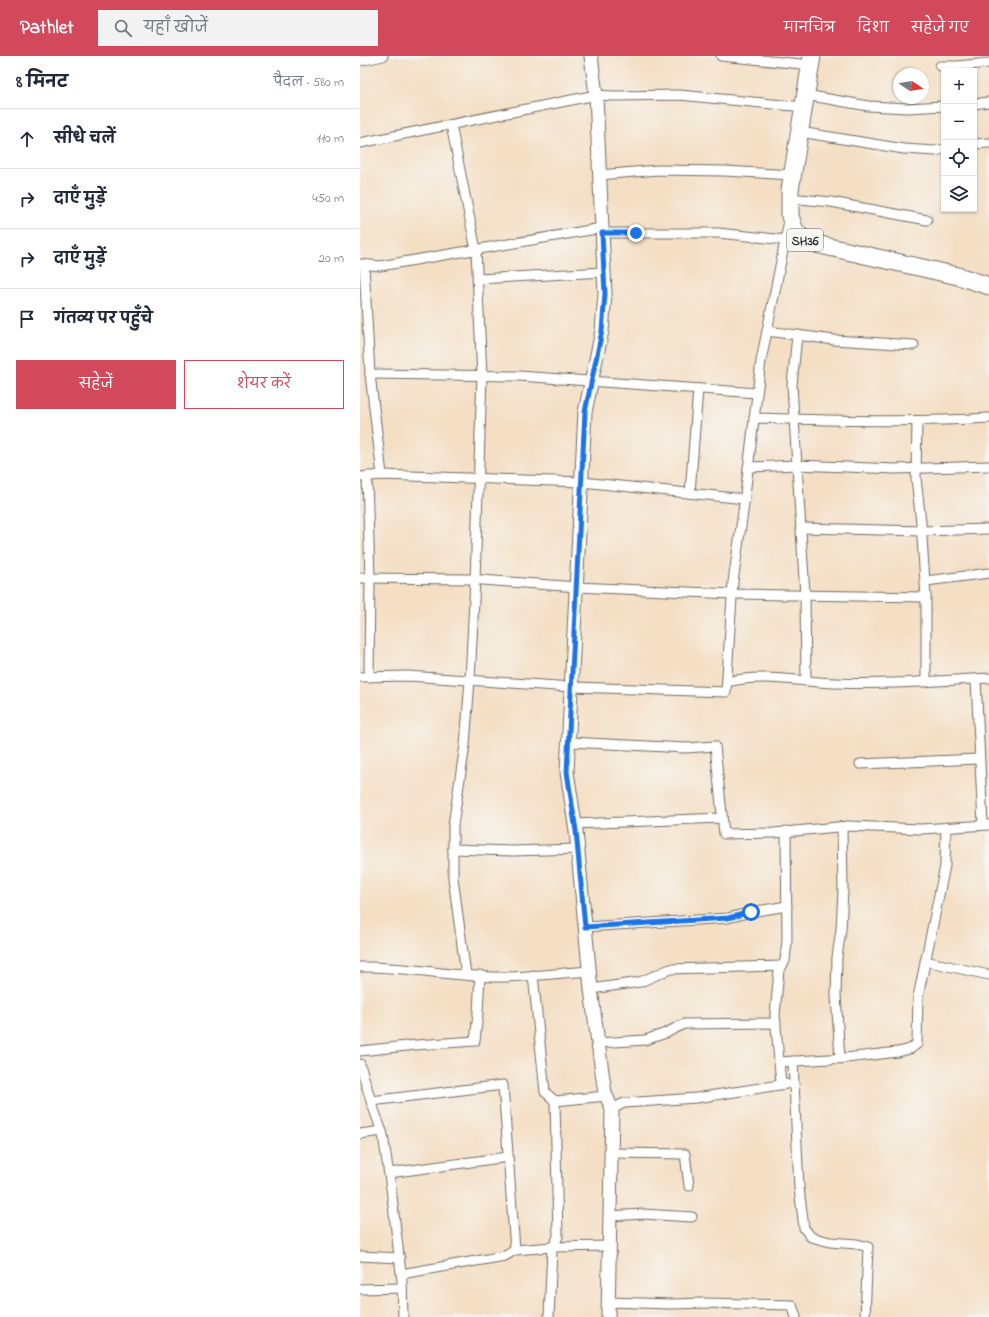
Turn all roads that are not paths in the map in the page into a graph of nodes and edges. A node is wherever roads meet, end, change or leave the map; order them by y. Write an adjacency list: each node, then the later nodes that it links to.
1 (383, 56): 4 (street)
2 (591, 56): 8 (street)
3 (721, 56): 5 (street)
4 (360, 61)
5 (812, 61): 9 (highway, SH36)
6 (989, 63): 7 (street)
7 (940, 66)
8 (596, 95): 9 (street); 13 (street); 19 (street)
9 (805, 101): 12 (street); 14 (highway, SH36)
10 (989, 102): 11 (street)
11 (977, 104)
12 (941, 106)
13 (451, 125): 15 (street); 26 (street)
14 (800, 132): 18 (street); 20 (highway, SH36)
15 (360, 143)
16 (989, 143): 17 (street)
17 (977, 144)
18 (941, 149)
19 (599, 175): 20 (street); 24 (street)
20 (793, 175): 21 (highway, SH36)
21 (790, 198): 22 (highway, SH36); 23 (street)
22 (790, 216): 25 (street); 30 (highway, SH36)
23 (927, 220)
24 (602, 230): 25 (street); 26 (street); 28 (street)
25 (785, 240): 31 (street)
26 (476, 250): 27 (street); 29 (street)
27 (362, 264): 34 (street)
28 (604, 272): 29 (street); 36 (street)
29 (477, 280): 35 (street)
30 (989, 286)
31 (767, 331): 32 (street); 38 (street)
32 (797, 335): 33 (street); 41 (street)
33 (914, 345)
34 (370, 374): 35 (street); 47 (street)
35 (482, 376): 36 (street); 49 (street)
36 (592, 381): 37 (street); 50 (street)
37 (698, 389): 38 (street); 51 (street)
38 (757, 393): 39 (street)
39 (754, 418): 41 (street); 45 (street)
40 (989, 418): 42 (street)
41 (794, 419): 42 (street); 43 (street)
42 (917, 421): 46 (street)
43 (797, 465): 45 (street); 46 (street); 53 (street)
44 (989, 466): 46 (street)
45 (748, 467): 52 (street)
46 (916, 468): 55 (street)
47 (382, 475): 48 (street); 49 (street)
48 (363, 476): 58 (street)
49 (479, 478): 50 (street); 59 (street)
50 (582, 482): 51 (street); 61 (street)
51 (690, 493): 52 (street)
52 (745, 499): 62 (street)
53 (802, 528): 55 (street); 63 (street)
54 (989, 529): 55 (street)
55 (922, 531): 60 (street)
56 (989, 573): 60 (street)
57 (360, 578): 58 (street)
58 (370, 578): 59 (street); 65 (street)
59 (475, 580): 61 (street); 68 (street)
60 (926, 581): 64 (street)
61 (577, 587): 62 (street); 72 (street)
62 (732, 594): 63 (street); 70 (street)
63 (805, 595): 64 (street); 69 (street)
64 (926, 597): 71 (street)
65 (364, 677): 68 (street)
66 (989, 678): 67 (street)
67 (976, 679): 71 (street); 74 (street)
68 (470, 680): 72 (street); 82 (street)
69 (806, 680): 70 (street); 71 (street)
70 (727, 682): 72 (street)
71 (926, 682)
72 (572, 687): 73 (street)
73 (569, 742): 76 (street); 77 (street)
74 (979, 759): 75 (street); 78 (street)
75 (860, 764)
76 (722, 818): 77 (street); 81 (street)
77 (575, 824): 83 (street)
78 (986, 825): 80 (street)
79 (842, 827): 80 (street); 81 (street); 98 (street)
80 (946, 827): 86 (street)
81 (786, 832): 84 (street)
82 (453, 849): 83 (street); 90 (street)
83 (578, 849): 85 (street)
84 (787, 906): 85 (street); 88 (street)
85 (585, 927): 89 (street)
86 (925, 961): 92 (street); 98 (street)
87 (360, 966): 90 (street)
88 (782, 966): 94 (street); 95 (street)
89 (589, 970): 91 (street); 94 (street)
90 (466, 975): 93 (street)
91 (533, 975): 93 (street); 106 (street)
92 (989, 975)
93 (480, 976): 97 (street)
94 (591, 989): 96 (street)
95 (776, 1023): 96 (street); 100 (street)
96 (598, 1043): 104 (street)
97 (360, 1051)
98 (840, 1059): 99 (street)
99 (793, 1061): 100 (street); 102 (street)
100 (779, 1062): 103 (street)
101 (360, 1064): 105 (street)
102 (793, 1083): 103 (street); 129 (street)
103 (781, 1084): 107 (street)
104 (606, 1096): 106 (street); 107 (street)
105 (371, 1101): 108 (street); 111 (street)
106 (555, 1101): 117 (street)
107 (612, 1109): 110 (street)
108 (382, 1131): 109 (street); 112 (street)
109 (360, 1134)
110 (612, 1153): 113 (street); 114 (street)
111 (508, 1157): 112 (street); 118 (street)
112 (389, 1173): 120 (street)
113 (689, 1186)
114 (610, 1216): 115 (street); 116 (street)
115 (692, 1217)
116 (610, 1246): 117 (street); 124 (street)
117 (553, 1247): 118 (street); 126 (street)
118 (515, 1250): 121 (street)
119 (360, 1256): 120 (street)
120 (400, 1258): 121 (street)
121 (401, 1274): 123 (street)
122 (360, 1288): 123 (street)
123 (402, 1288): 125 (street)
124 (608, 1302): 127 (street); 128 (street)
125 (403, 1317)
126 (549, 1317)
127 (608, 1317)
128 (796, 1317)
129 (865, 1317)

